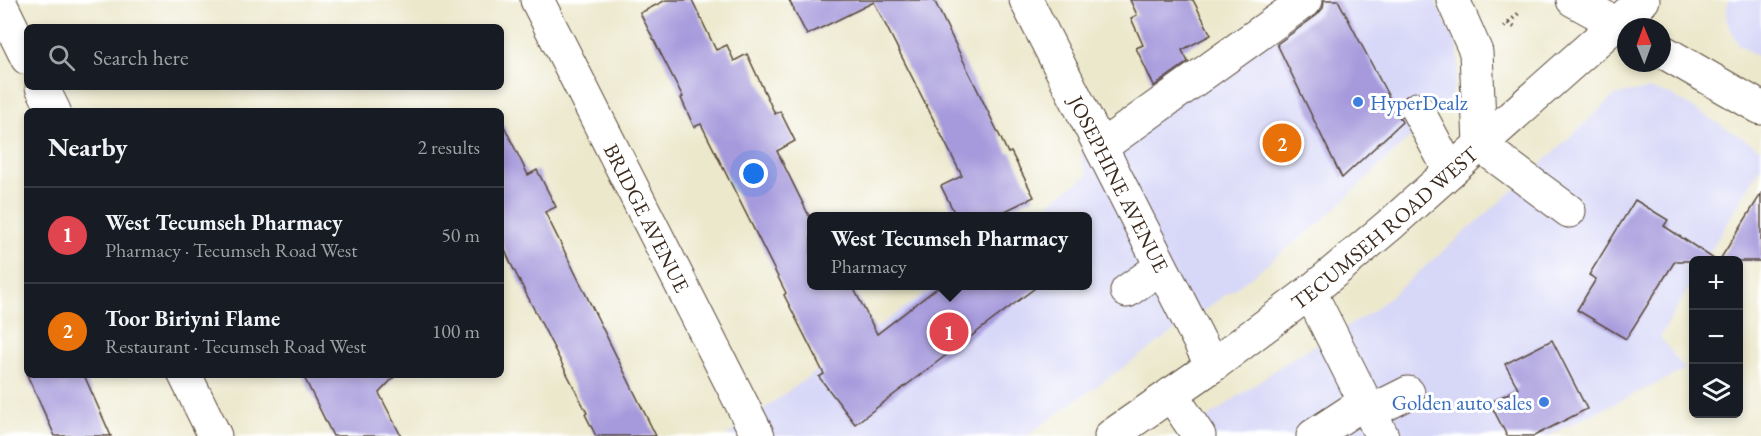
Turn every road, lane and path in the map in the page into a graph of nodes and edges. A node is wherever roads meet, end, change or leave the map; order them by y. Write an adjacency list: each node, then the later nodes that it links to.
1 (537, 0): 32 (street, BRIDGE AVENUE)
2 (1026, 0): 20 (street, JOSEPHINE AVENUE)
3 (1306, 0): 20 (street)
4 (1453, 0): 19 (street)
5 (1573, 0): 10 (street)
6 (1643, 0): 8 (street, TECUMSEH ROAD WEST)
7 (0, 3): 13 (street)
8 (1628, 18)
9 (1508, 23): 11 (path)
10 (1617, 25)
11 (1517, 29)
12 (1617, 30): 19 (street, TECUMSEH ROAD WEST)
13 (24, 52)
14 (1671, 56): 17 (street)
15 (44, 90): 16 (street)
16 (52, 108)
17 (1761, 108)
18 (1417, 109): 21 (street)
19 (1480, 145): 21 (street, TECUMSEH ROAD WEST); 22 (street)
20 (1101, 147): 23 (street, JOSEPHINE AVENUE)
21 (1450, 171): 25 (street, TECUMSEH ROAD WEST)
22 (1569, 211)
23 (1161, 267): 24 (street); 26 (street, JOSEPHINE AVENUE)
24 (1127, 291)
25 (1310, 292): 26 (street, TECUMSEH ROAD WEST); 30 (street)
26 (1212, 366): 29 (street, TECUMSEH ROAD WEST)
27 (186, 378): 31 (street)
28 (1408, 393): 30 (street)
29 (1171, 394): 33 (street, TECUMSEH ROAD WEST); 34 (street)
30 (1373, 417): 35 (street)
31 (215, 436)
32 (758, 436)
33 (1111, 436)
34 (1199, 436)
35 (1313, 436)

